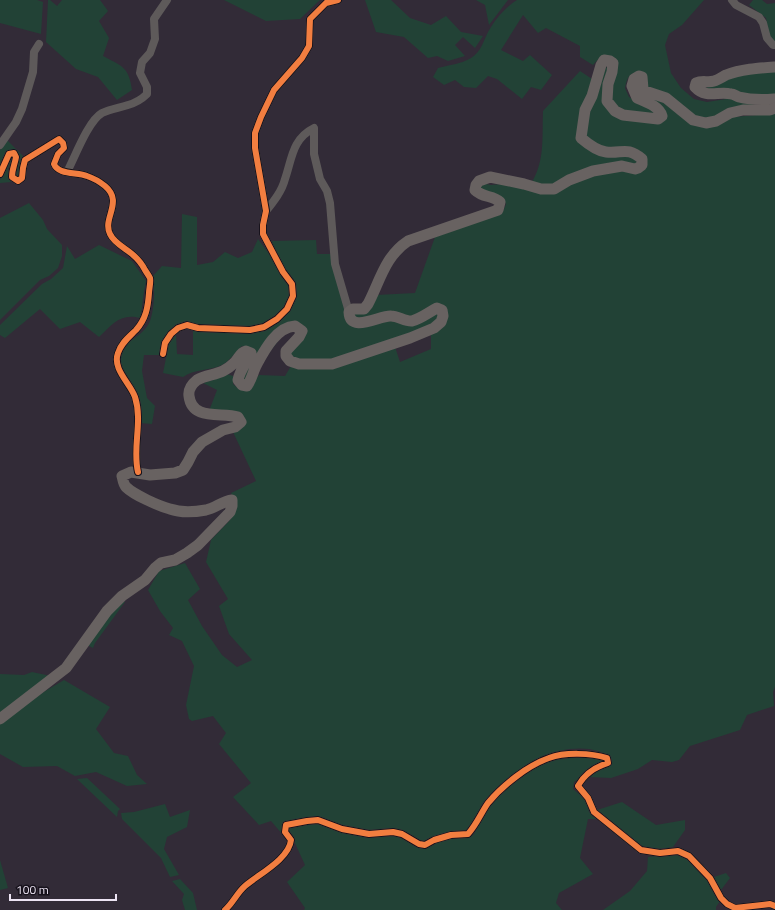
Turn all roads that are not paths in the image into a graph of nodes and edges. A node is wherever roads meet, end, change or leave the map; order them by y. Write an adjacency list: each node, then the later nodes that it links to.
1 (167, 0): 9 (street)
2 (338, 0): 11 (street)
3 (732, 0): 5 (street)
4 (39, 44): 8 (street)
5 (775, 45)
6 (775, 67): 7 (main road)
7 (775, 102): 12 (main road)
8 (0, 146)
9 (67, 172): 10 (street); 14 (street)
10 (0, 174)
11 (266, 211): 12 (street); 13 (street)
12 (349, 312): 14 (main road)
13 (163, 354)
14 (138, 472): 15 (main road)
15 (0, 719)
16 (775, 906): 17 (street)
17 (225, 910)

